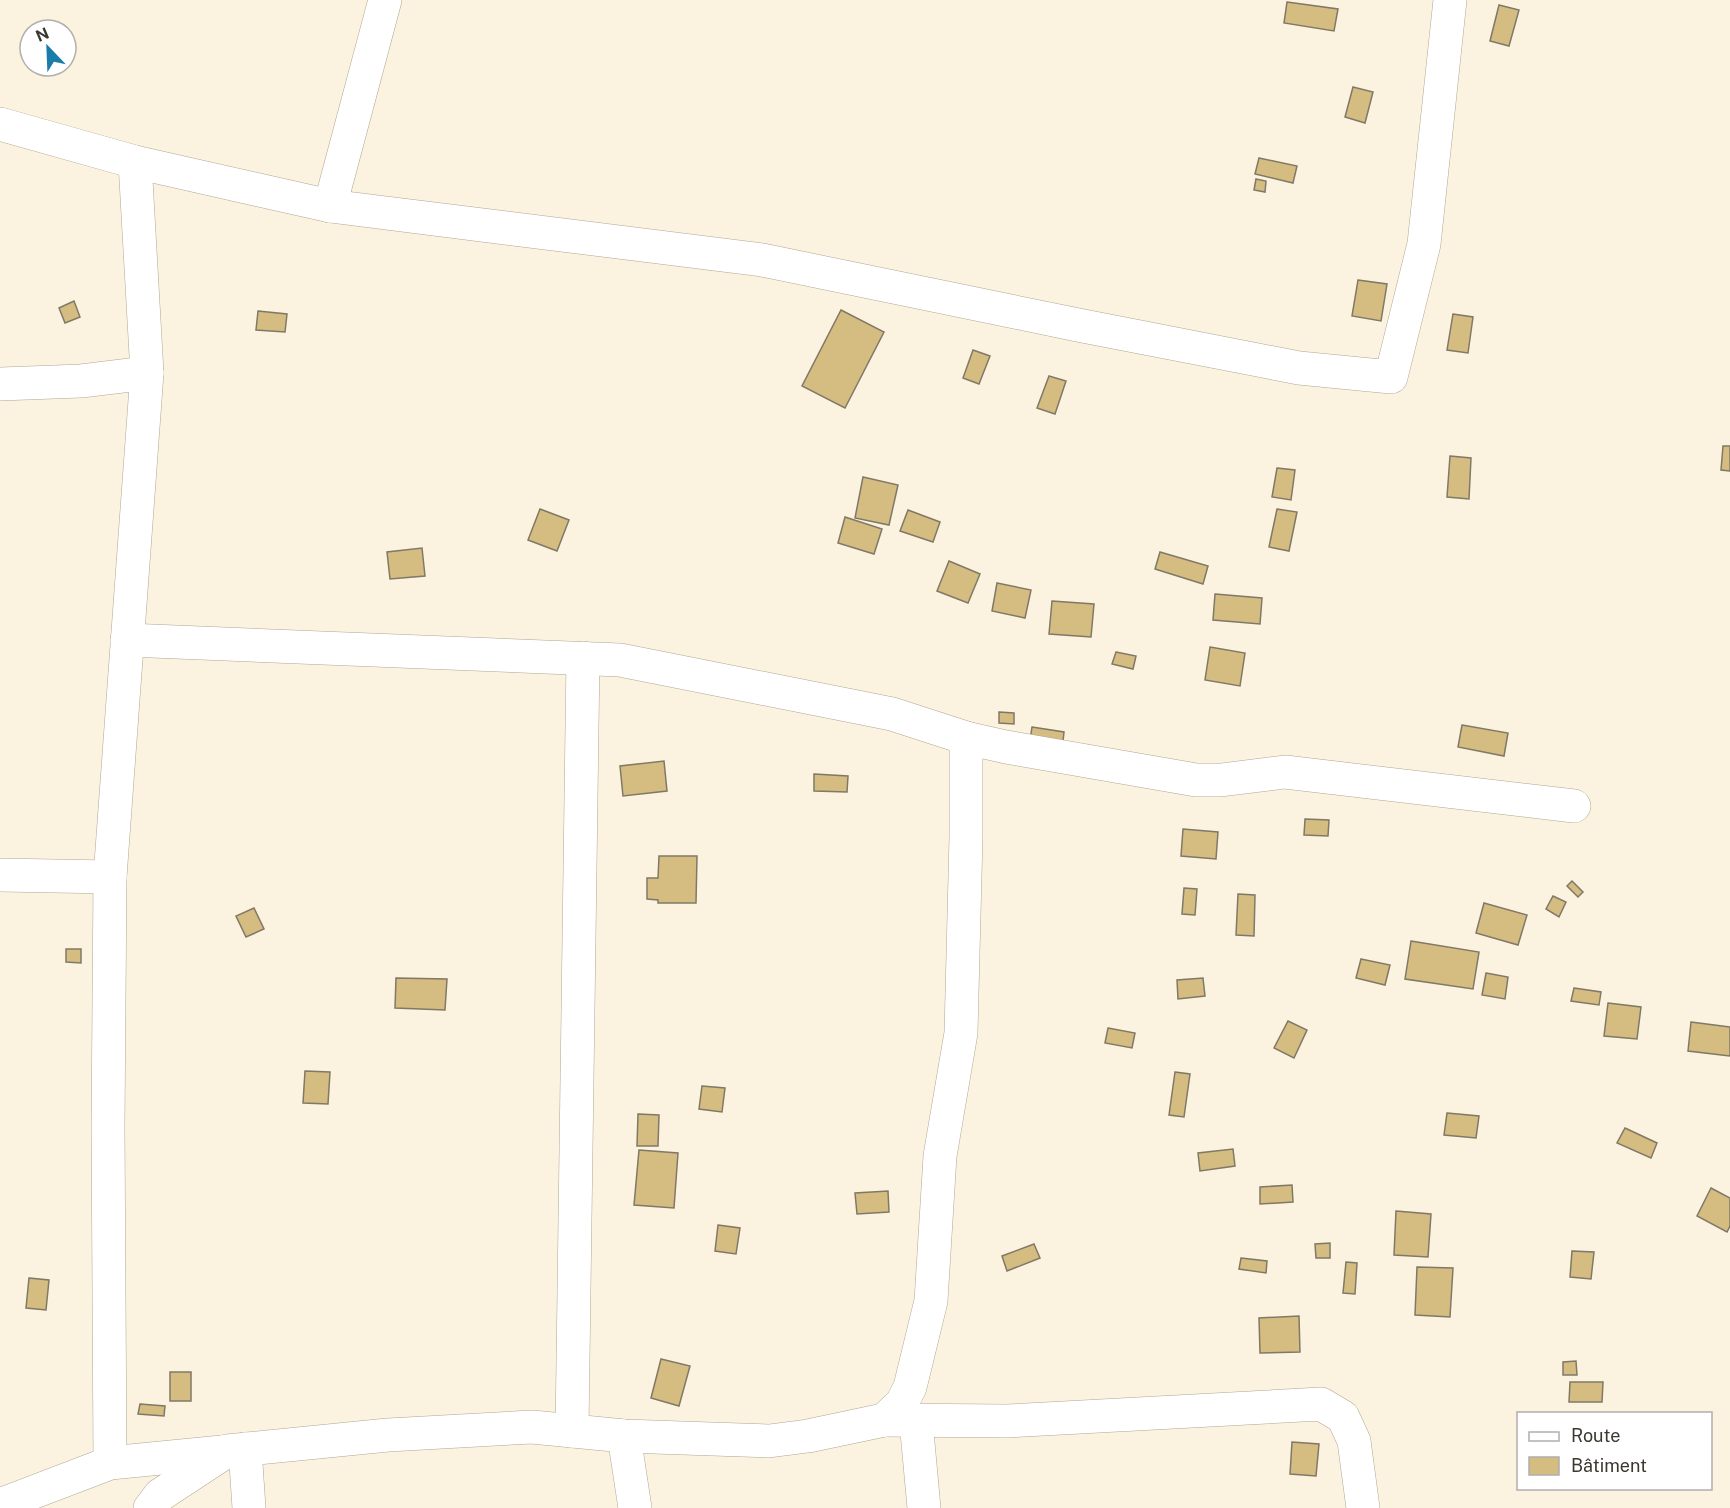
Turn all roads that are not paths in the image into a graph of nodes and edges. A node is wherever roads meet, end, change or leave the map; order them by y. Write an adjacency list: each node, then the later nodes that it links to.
1 (385, 0): 5 (street)
2 (1450, 0): 5 (street)
3 (0, 124): 4 (street)
4 (135, 162): 5 (street); 6 (street)
5 (330, 206)
6 (147, 373): 7 (street); 8 (street)
7 (0, 384)
8 (127, 640): 9 (street); 13 (street)
9 (583, 658): 10 (street); 16 (street)
10 (966, 738): 11 (street); 14 (street)
11 (1574, 806)
12 (0, 875): 13 (street)
13 (110, 878): 19 (street)
14 (884, 1420): 15 (street); 17 (street)
15 (916, 1420): 24 (street); 25 (street)
16 (572, 1431): 17 (street); 18 (street)
17 (624, 1436): 23 (street)
18 (236, 1450): 19 (street); 21 (street); 22 (street)
19 (110, 1463): 20 (street)
20 (0, 1505)
21 (150, 1508)
22 (249, 1508)
23 (635, 1508)
24 (924, 1508)
25 (1363, 1508)

